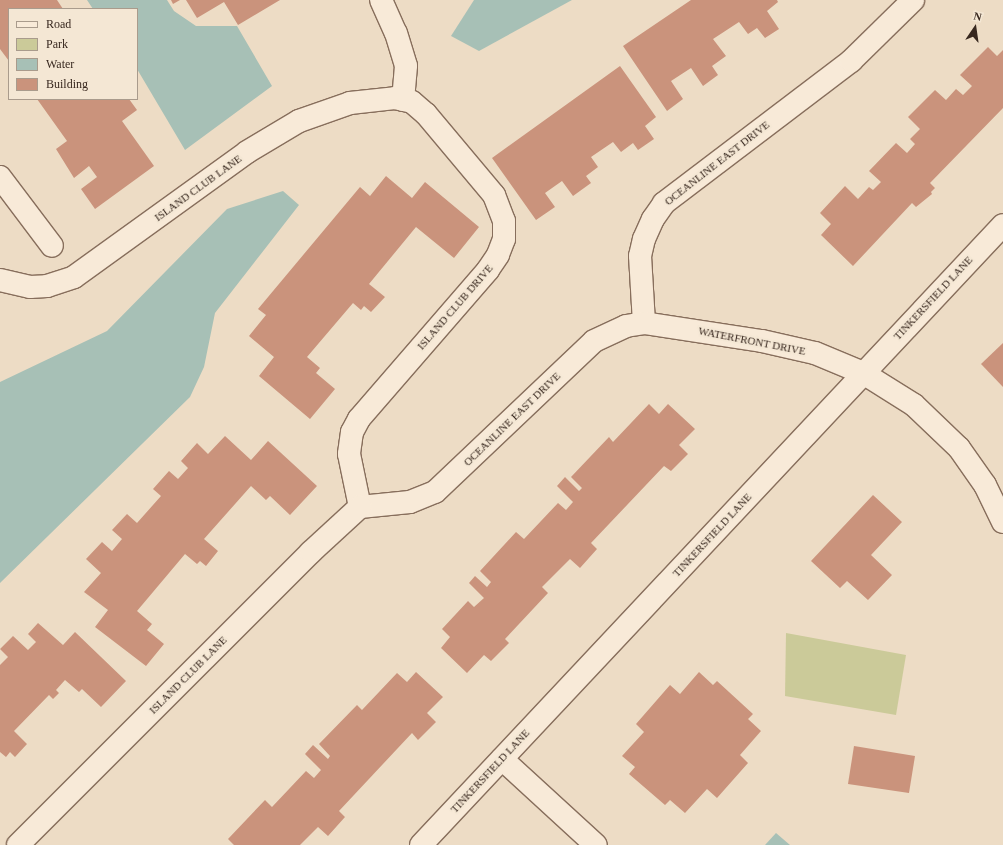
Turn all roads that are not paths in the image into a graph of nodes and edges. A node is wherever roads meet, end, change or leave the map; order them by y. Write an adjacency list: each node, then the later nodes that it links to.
1 (381, 0): 3 (street)
2 (913, 0): 8 (street, OCEANLINE EAST DRIVE)
3 (403, 100): 7 (street, ISLAND CLUB LANE); 10 (street, ISLAND CLUB DRIVE)
4 (0, 177): 6 (street)
5 (1003, 225): 9 (street, TINKERSFIELD LANE)
6 (52, 246)
7 (0, 280)
8 (644, 323): 9 (street, WATERFRONT DRIVE); 10 (street, OCEANLINE EAST DRIVE)
9 (863, 372): 11 (street, WATERFRONT DRIVE); 12 (street, TINKERSFIELD LANE)
10 (360, 507): 13 (street, ISLAND CLUB LANE)
11 (1003, 522)
12 (502, 759): 14 (street, TINKERSFIELD LANE); 15 (street)
13 (18, 845)
14 (421, 845)
15 (596, 845)

